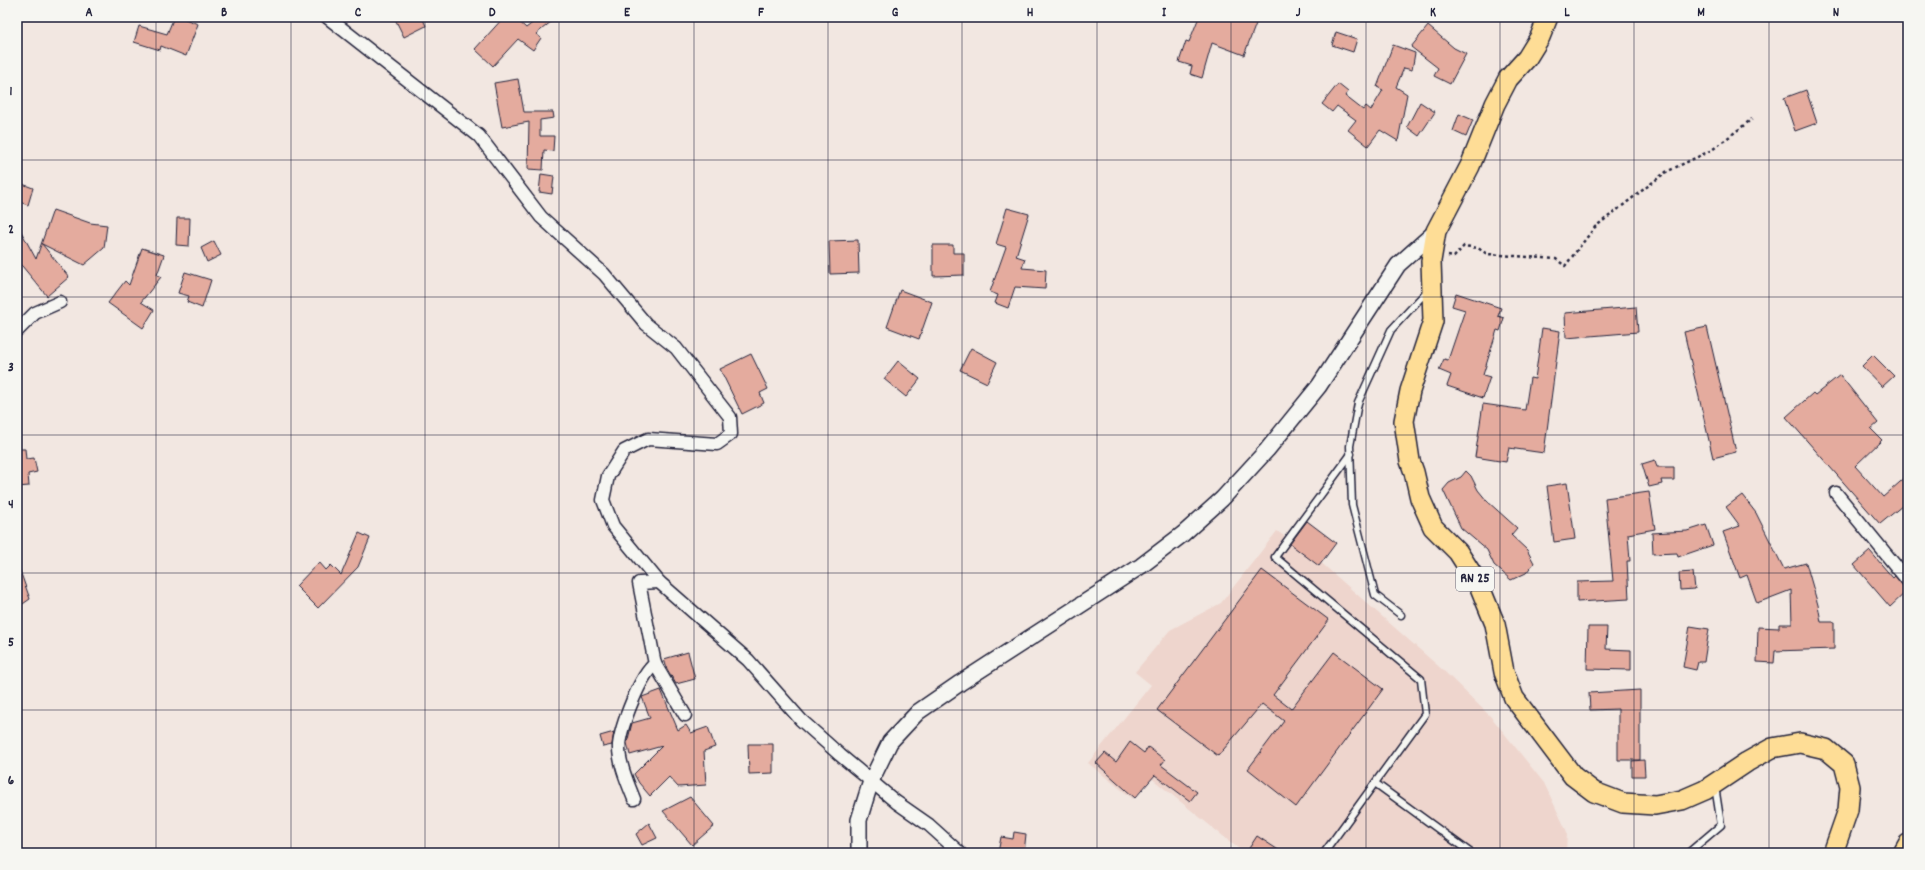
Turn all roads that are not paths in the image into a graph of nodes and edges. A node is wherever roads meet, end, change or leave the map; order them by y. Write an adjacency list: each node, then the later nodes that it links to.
1 (327, 17): 10 (street)
2 (1548, 17): 3 (main road, RN 25)
3 (1436, 231): 4 (main road, RN 25); 14 (street)
4 (1433, 284): 7 (lane); 16 (main road, RN 25)
5 (60, 302): 6 (street)
6 (17, 331)
7 (1350, 454): 11 (lane); 15 (lane)
8 (1836, 492): 9 (street)
9 (1908, 581)
10 (659, 582): 12 (street); 14 (street)
11 (1401, 615)
12 (655, 664): 13 (street); 17 (street)
13 (685, 715)
14 (871, 781): 19 (street); 20 (street)
15 (1375, 783): 21 (lane); 22 (lane)
16 (1714, 784): 23 (lane); 24 (main road, RN 25)
17 (634, 799)
18 (1908, 844): 25 (main road)
19 (859, 853)
20 (960, 853)
21 (1324, 853)
22 (1471, 853)
23 (1688, 853)
24 (1833, 853)
25 (1903, 853)

